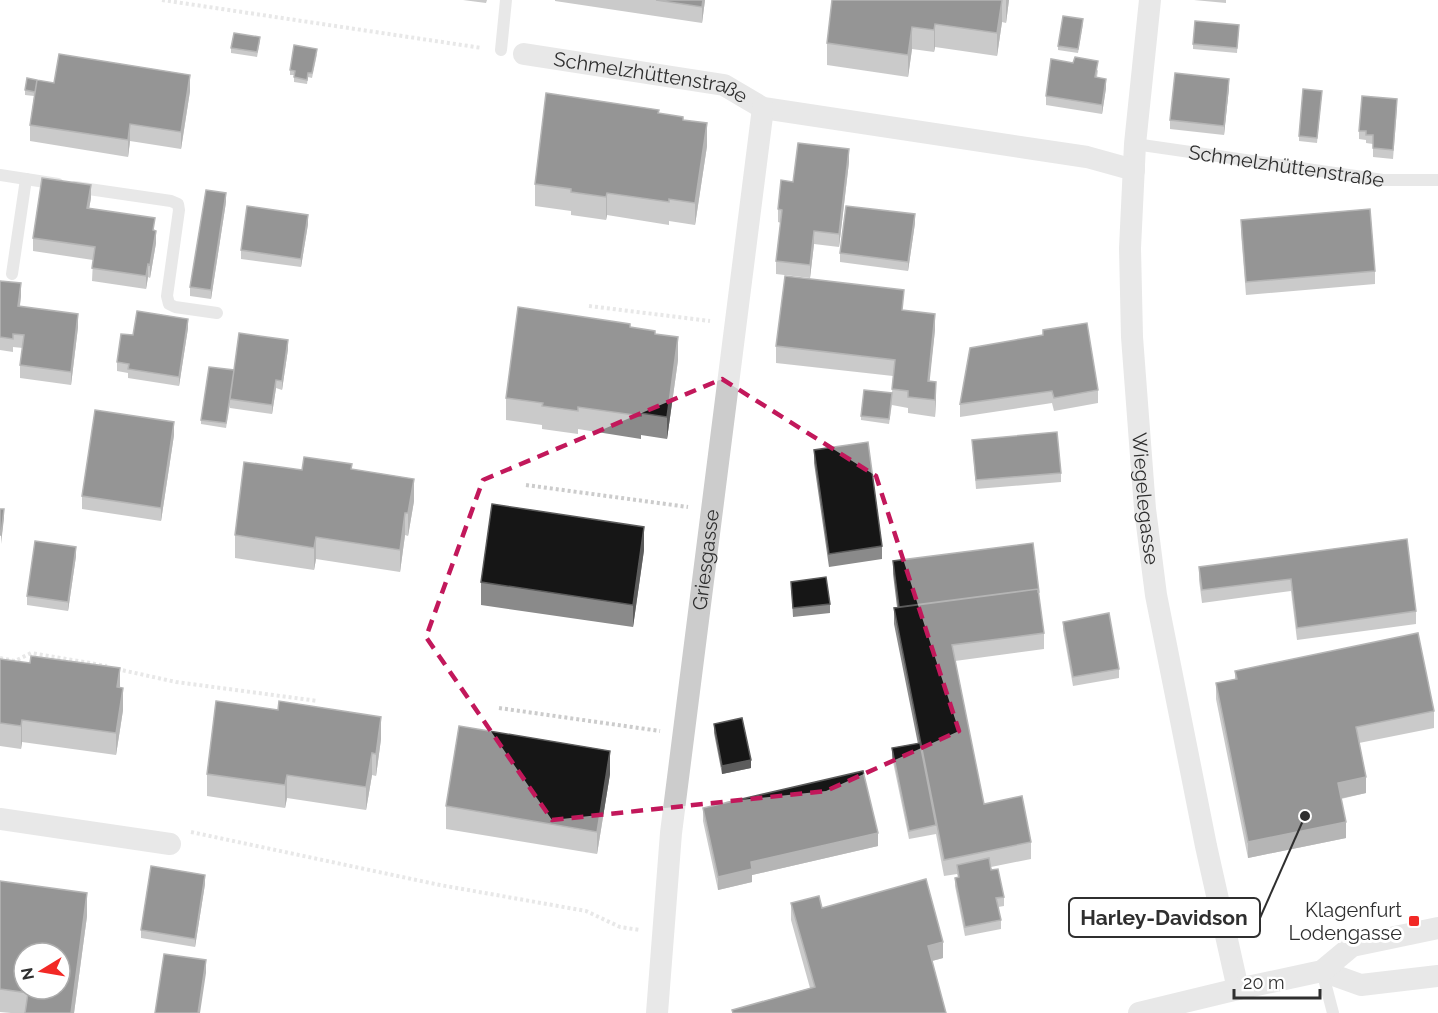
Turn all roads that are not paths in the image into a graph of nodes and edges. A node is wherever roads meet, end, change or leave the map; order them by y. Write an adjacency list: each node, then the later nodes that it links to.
1 (506, 0): 3 (lane)
2 (1150, 0): 6 (street, Wiegelegasse)
3 (501, 50)
4 (524, 54): 5 (street, Schmelzhüttenstraße)
5 (763, 108): 7 (street, Schmelzhüttenstraße); 19 (street, Griesgasse)
6 (1135, 144): 7 (street, Wiegelegasse); 10 (lane, Schmelzhüttenstraße)
7 (1134, 170): 18 (street, Wiegelegasse)
8 (0, 175): 9 (lane)
9 (26, 179): 11 (lane); 12 (lane)
10 (1438, 180)
11 (12, 274)
12 (217, 313)
13 (0, 819): 14 (street)
14 (177, 837)
15 (1438, 928): 16 (street)
16 (1322, 971): 17 (street); 18 (street); 21 (lane)
17 (1438, 976)
18 (1238, 989): 20 (street)
19 (657, 1013)
20 (1139, 1013)
21 (1333, 1013)

